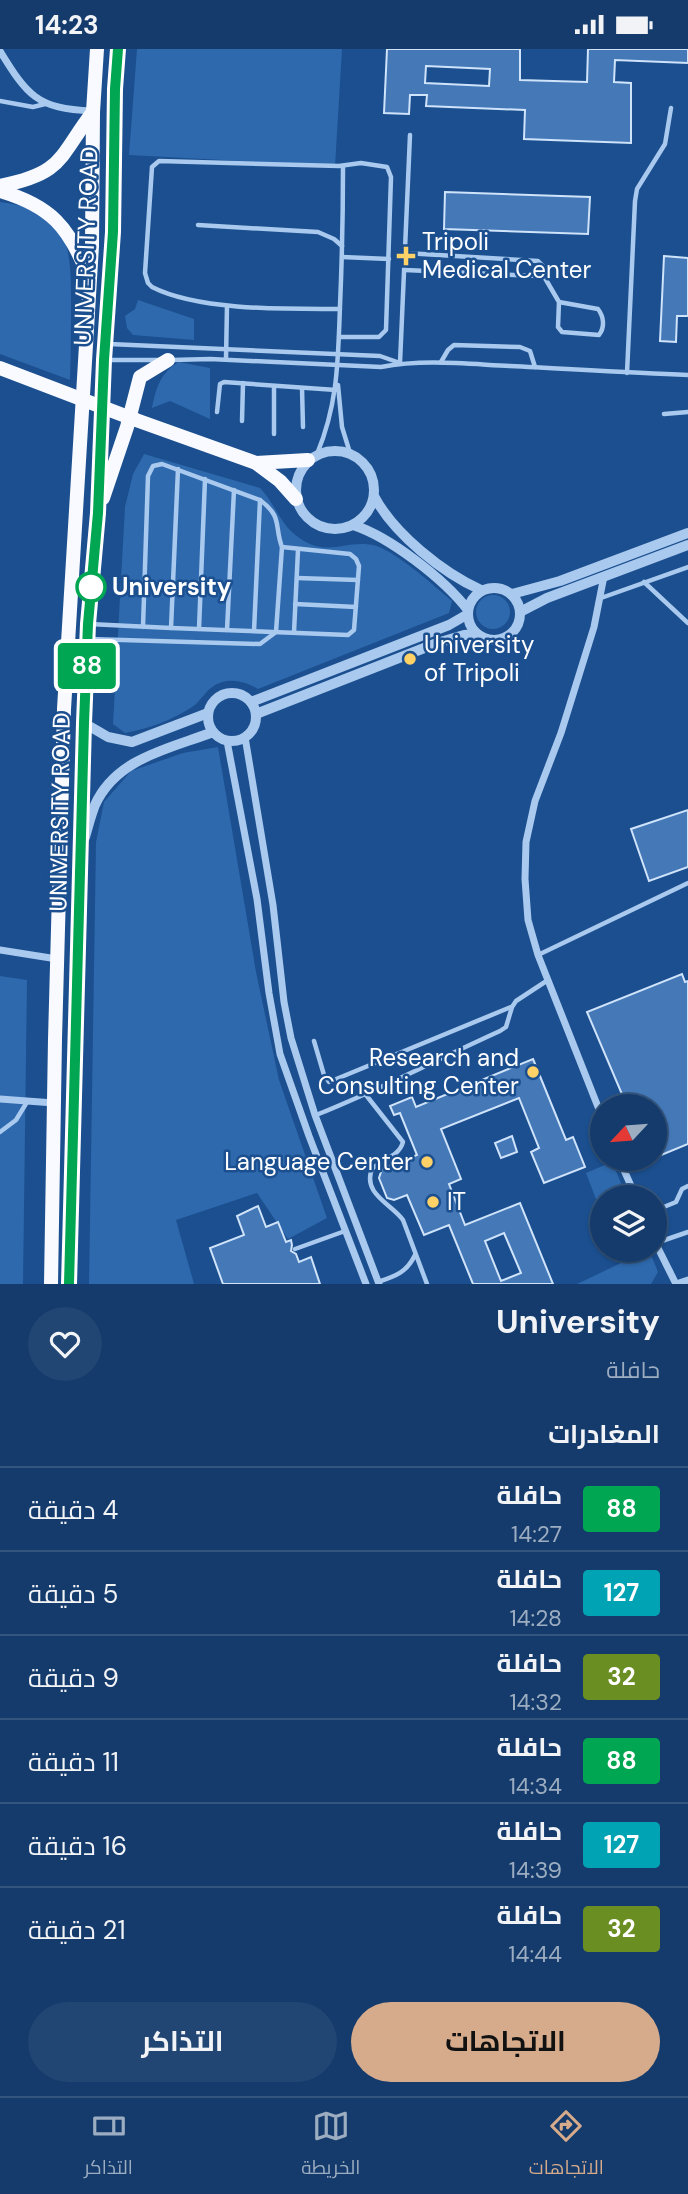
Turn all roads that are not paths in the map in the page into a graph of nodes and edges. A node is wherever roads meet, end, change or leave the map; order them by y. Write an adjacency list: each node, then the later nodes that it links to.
1 (97, 49): 7 (highway, UNIVERSITY ROAD)
2 (118, 49): 24 (highway, UNIVERSITY ROAD)
3 (0, 51): 5 (street)
4 (0, 101): 5 (lane)
5 (46, 104): 7 (street)
6 (671, 108): 35 (lane)
7 (93, 111): 10 (highway); 19 (highway, UNIVERSITY ROAD)
8 (410, 135): 14 (lane)
9 (343, 166): 13 (lane); 16 (lane); 21 (lane)
10 (0, 185)
11 (0, 191): 19 (highway)
12 (198, 225): 13 (lane)
13 (343, 247): 15 (lane)
14 (405, 253): 17 (lane); 18 (lane)
15 (342, 257): 16 (lane); 22 (lane)
16 (389, 259): 23 (lane)
17 (405, 270): 18 (lane); 31 (lane)
18 (542, 273): 20 (lane)
19 (90, 280): 96 (highway, UNIVERSITY ROAD)
20 (559, 302): 20 (lane)
21 (227, 306): 22 (lane); 25 (lane)
22 (340, 309): 23 (lane)
23 (339, 337): 26 (lane)
24 (106, 343): 25 (lane); 28 (highway, UNIVERSITY ROAD)
25 (225, 349): 26 (lane); 27 (lane)
26 (339, 353): 31 (lane); 32 (lane)
27 (226, 359): 29 (lane); 32 (lane)
28 (104, 360): 29 (lane); 57 (highway, UNIVERSITY ROAD)
29 (168, 360): 57 (highway)
30 (441, 362): 31 (lane); 33 (lane); 33 (lane)
31 (400, 363): 32 (lane)
32 (339, 364): 37 (lane)
33 (535, 367): 35 (lane)
34 (0, 368): 50 (highway, bridge)
35 (626, 373): 36 (lane)
36 (688, 375)
37 (338, 377): 41 (lane); 48 (lane)
38 (243, 383): 39 (lane); 42 (lane); 45 (lane)
39 (274, 386): 40 (lane); 47 (lane)
40 (302, 388): 41 (lane); 46 (lane)
41 (336, 390): 49 (lane)
42 (217, 412)
43 (688, 412): 44 (lane)
44 (664, 414)
45 (242, 421)
46 (303, 427)
47 (274, 434)
48 (349, 453): 49 (street); 54 (street)
49 (313, 457): 50 (highway); 55 (street)
50 (256, 463): 55 (highway)
51 (177, 469): 52 (lane); 76 (lane); 77 (lane)
52 (205, 479): 53 (lane); 78 (lane)
53 (234, 490): 56 (lane); 79 (lane)
54 (374, 496): 58 (street); 68 (street)
55 (296, 499): 58 (street)
56 (260, 500): 61 (lane); 80 (lane)
57 (98, 513): 81 (highway, UNIVERSITY ROAD)
58 (353, 525): 73 (street)
59 (688, 533): 69 (street)
60 (688, 545): 64 (street)
61 (282, 547): 62 (lane); 82 (lane)
62 (298, 550): 65 (lane); 66 (lane)
63 (688, 567): 67 (lane)
64 (604, 576): 70 (street); 74 (street)
65 (296, 578): 66 (lane); 71 (lane)
66 (358, 580): 72 (lane)
67 (644, 582): 70 (lane); 75 (lane)
68 (481, 590): 69 (street); 73 (street)
69 (512, 594): 74 (street)
70 (601, 598): 95 (street)
71 (295, 604): 72 (lane); 83 (lane)
72 (356, 607): 83 (lane)
73 (468, 612): 84 (street); 85 (street)
74 (520, 612): 84 (street)
75 (688, 623)
76 (143, 627): 77 (lane); 81 (lane)
77 (171, 628): 78 (lane)
78 (199, 629): 79 (lane)
79 (227, 630): 80 (lane)
80 (254, 631): 82 (lane)
81 (88, 632): 82 (lane); 88 (highway, UNIVERSITY ROAD)
82 (276, 632): 83 (lane)
83 (294, 632)
84 (477, 634): 87 (street)
85 (251, 702): 86 (street); 87 (street)
86 (208, 713): 88 (street); 89 (street)
87 (256, 715): 90 (street)
88 (84, 723): 92 (highway, UNIVERSITY ROAD)
89 (213, 733): 91 (street); 92 (street)
90 (245, 737): 91 (street); 105 (street)
91 (227, 740): 109 (street)
92 (82, 846): 118 (highway, UNIVERSITY ROAD)
93 (688, 883): 95 (lane)
94 (0, 950): 96 (street)
95 (538, 955): 97 (street)
96 (57, 959): 104 (highway, UNIVERSITY ROAD)
97 (548, 979): 98 (lane); 100 (street)
98 (512, 1007): 99 (lane); 101 (lane)
99 (314, 1041)
100 (593, 1094)
101 (366, 1095): 105 (lane); 113 (lane)
102 (0, 1099): 103 (street)
103 (28, 1101): 104 (street); 106 (lane)
104 (54, 1103): 117 (highway, UNIVERSITY ROAD)
105 (315, 1115): 116 (street)
106 (0, 1132)
107 (688, 1186): 108 (lane)
108 (667, 1206)
109 (346, 1231): 112 (lane); 119 (street)
110 (688, 1232): 111 (lane)
111 (667, 1238)
112 (295, 1249)
113 (416, 1254): 116 (lane); 120 (lane)
114 (665, 1262): 121 (street)
115 (688, 1280): 121 (street)
116 (379, 1283)
117 (51, 1284)
118 (69, 1284)
119 (366, 1284)
120 (427, 1284)
121 (676, 1284)

